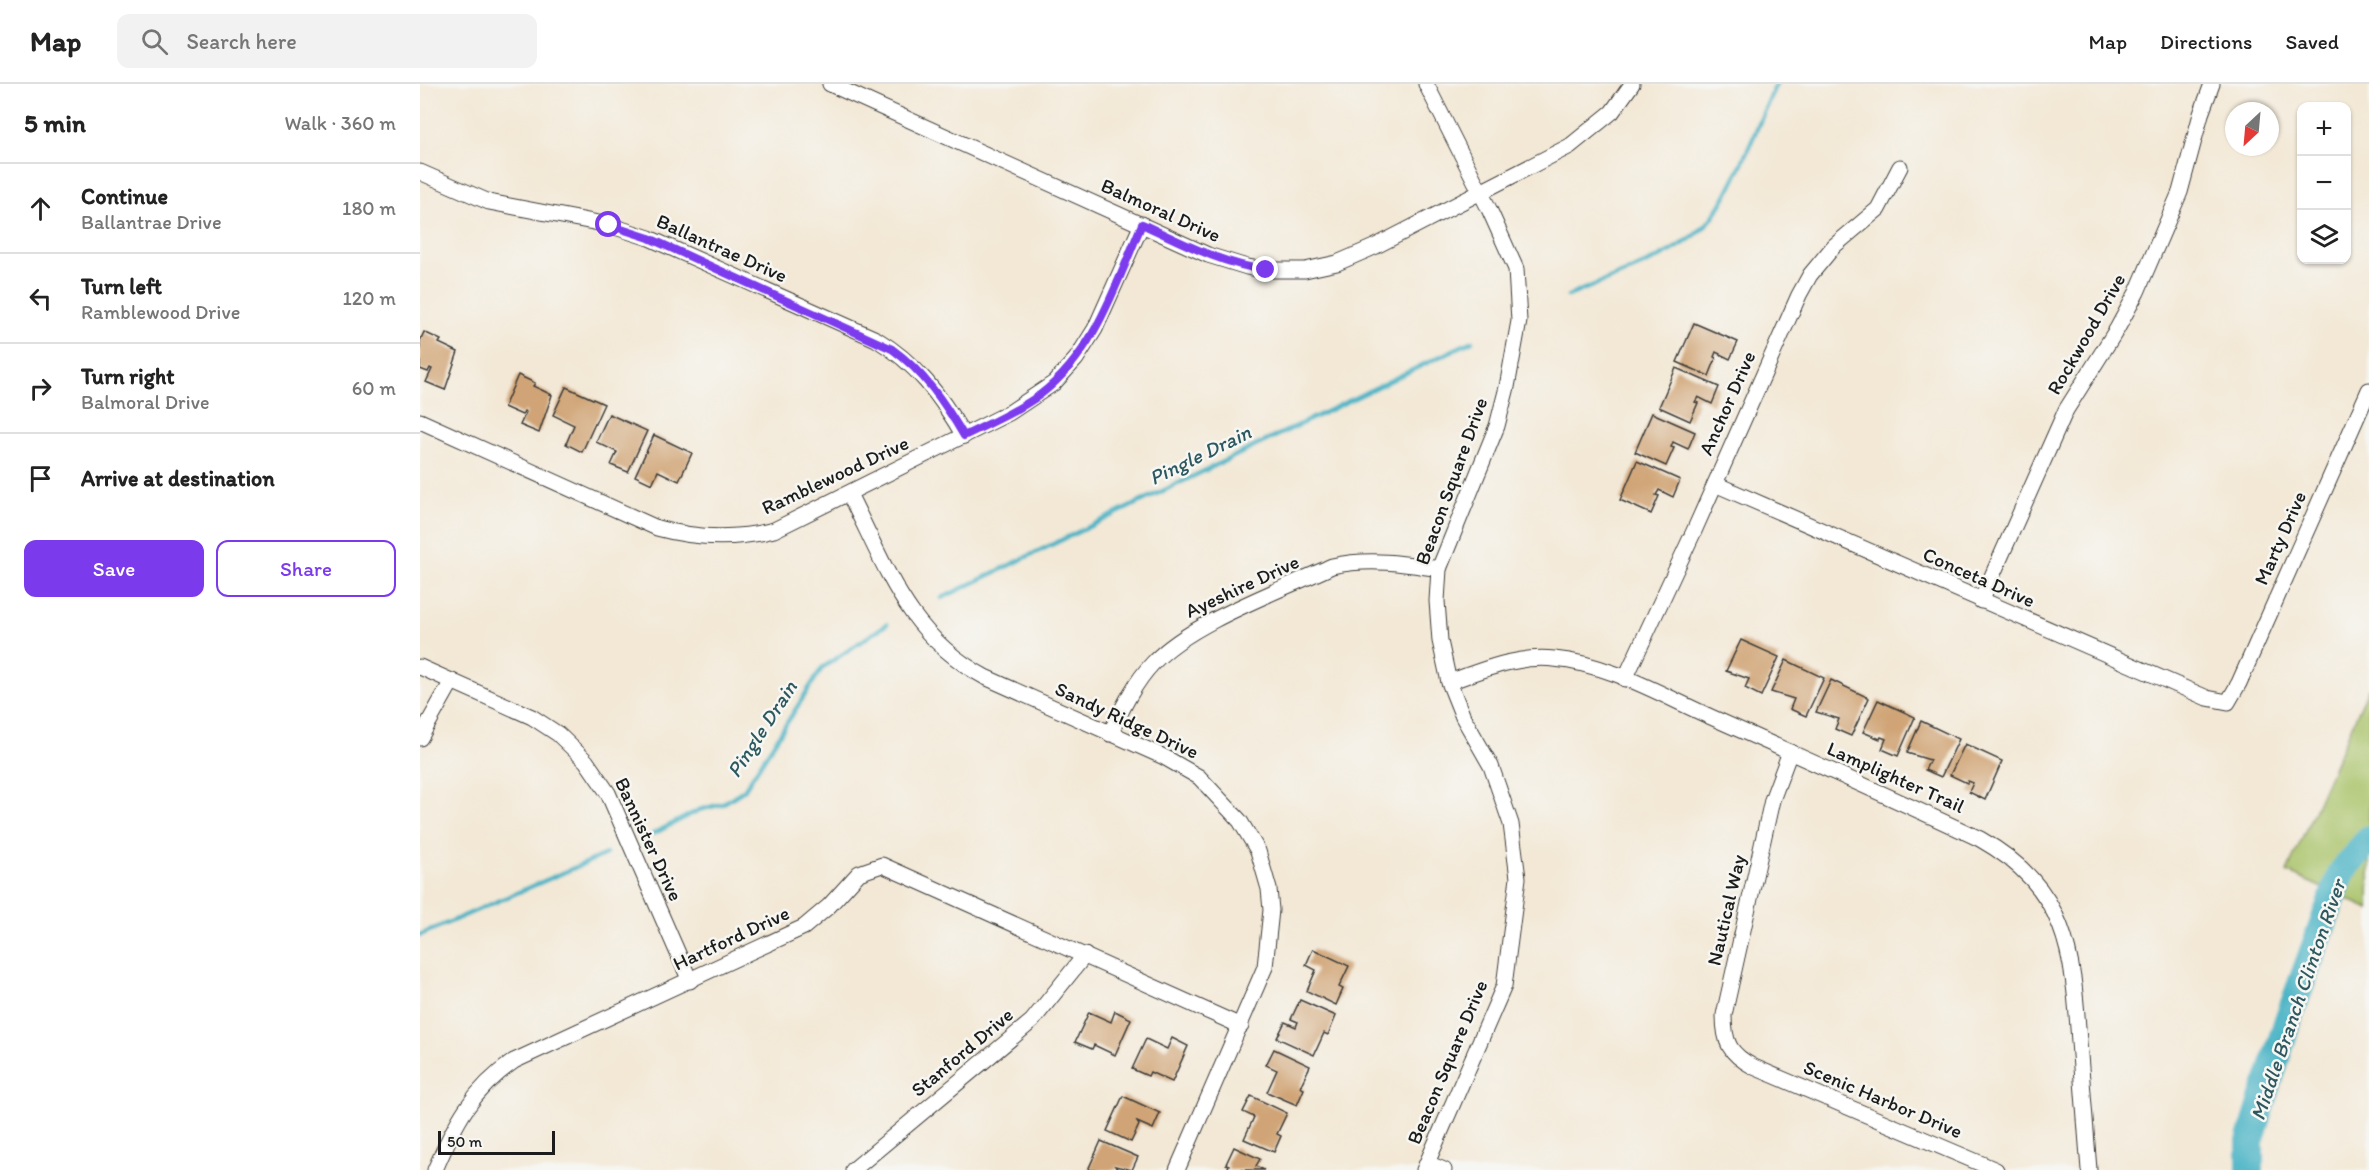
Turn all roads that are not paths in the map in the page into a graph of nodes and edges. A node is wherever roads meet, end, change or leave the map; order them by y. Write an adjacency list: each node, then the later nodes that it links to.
1 (1426, 84): 7 (street, Beacon Square Drive)
2 (1632, 84): 7 (street, Balmoral Drive)
3 (2212, 84): 15 (street, Rockwood Drive)
4 (840, 86): 8 (street, Balmoral Drive)
5 (1900, 167): 12 (street, Anchor Drive)
6 (420, 172): 11 (street, Ballantrae Drive)
7 (1481, 191): 8 (street, Balmoral Drive); 14 (street, Beacon Square Drive)
8 (1142, 224): 11 (street, Ramblewood Drive)
9 (2369, 390): 20 (street, Marty Drive)
10 (420, 421): 13 (street, Ramblewood Drive)
11 (964, 436): 13 (street, Ramblewood Drive)
12 (1715, 484): 15 (street, Conceta Drive); 17 (street, Anchor Drive)
13 (849, 494): 21 (street, Sandy Ridge Drive)
14 (1439, 569): 19 (street, Beacon Square Drive); 21 (street, Ayeshire Drive)
15 (1981, 601): 20 (street, Conceta Drive)
16 (420, 667): 18 (street, Bannister Drive)
17 (1625, 679): 19 (street, Lamplighter Trail); 23 (street, Lamplighter Trail)
18 (452, 681): 22 (street); 25 (street, Bannister Drive)
19 (1449, 682): 28 (street, Beacon Square Drive)
20 (2228, 702)
21 (1110, 734): 26 (street, Sandy Ridge Drive)
22 (420, 738)
23 (1790, 752): 27 (street, Nautical Way); 34 (street, Lamplighter Trail)
24 (1085, 955): 25 (street, Hartford Drive); 26 (street, Hartford Drive); 30 (street, Stanford Drive)
25 (690, 981): 29 (street, Hartford Drive)
26 (1241, 1026): 31 (street, Sandy Ridge Drive)
27 (1754, 1067): 33 (street, Scenic Harbor Drive)
28 (1426, 1166): 32 (street)
29 (435, 1170)
30 (853, 1170)
31 (1177, 1170)
32 (1444, 1170)
33 (1996, 1170)
34 (2089, 1170)

